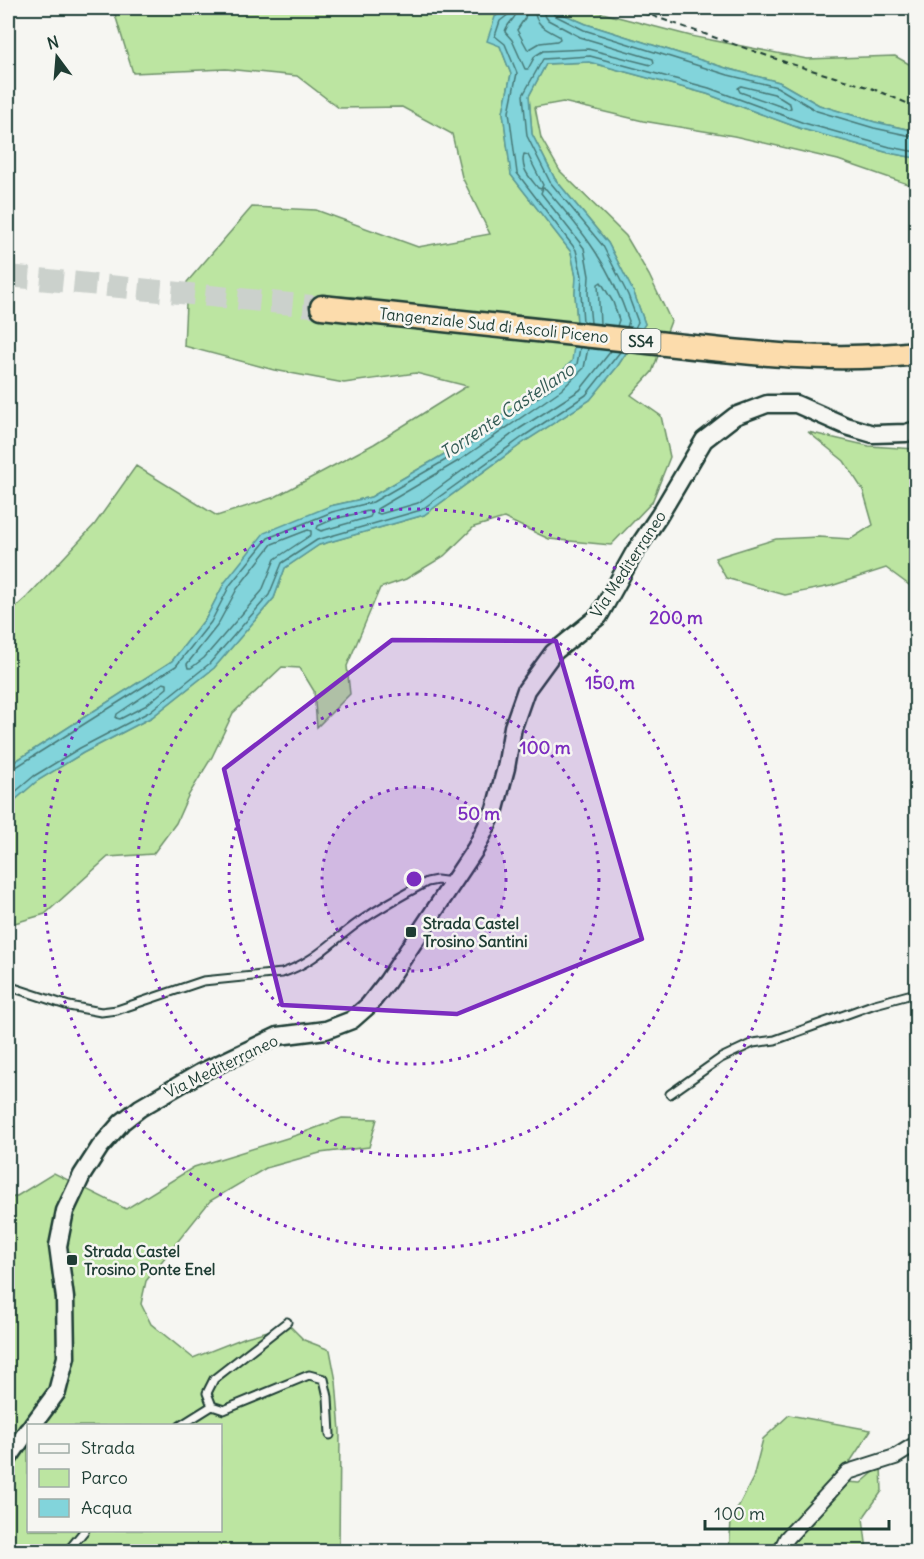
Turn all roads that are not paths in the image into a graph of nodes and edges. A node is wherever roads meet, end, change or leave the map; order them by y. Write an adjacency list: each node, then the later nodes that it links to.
1 (322, 307): 2 (highway, Tangenziale Sud di Ascoli Piceno / SS4)
2 (916, 353)
3 (916, 430): 4 (street, Via Mediterraneo)
4 (453, 882): 5 (lane); 10 (street, Via Mediterraneo)
5 (8, 986)
6 (916, 993): 7 (lane)
7 (670, 1094)
8 (287, 1322): 9 (lane)
9 (212, 1406): 11 (lane); 13 (lane)
10 (33, 1424)
11 (182, 1424)
12 (27, 1431): 15 (street)
13 (330, 1435)
14 (916, 1444): 18 (street)
15 (8, 1459)
16 (83, 1532): 17 (lane)
17 (67, 1551)
18 (780, 1551)

